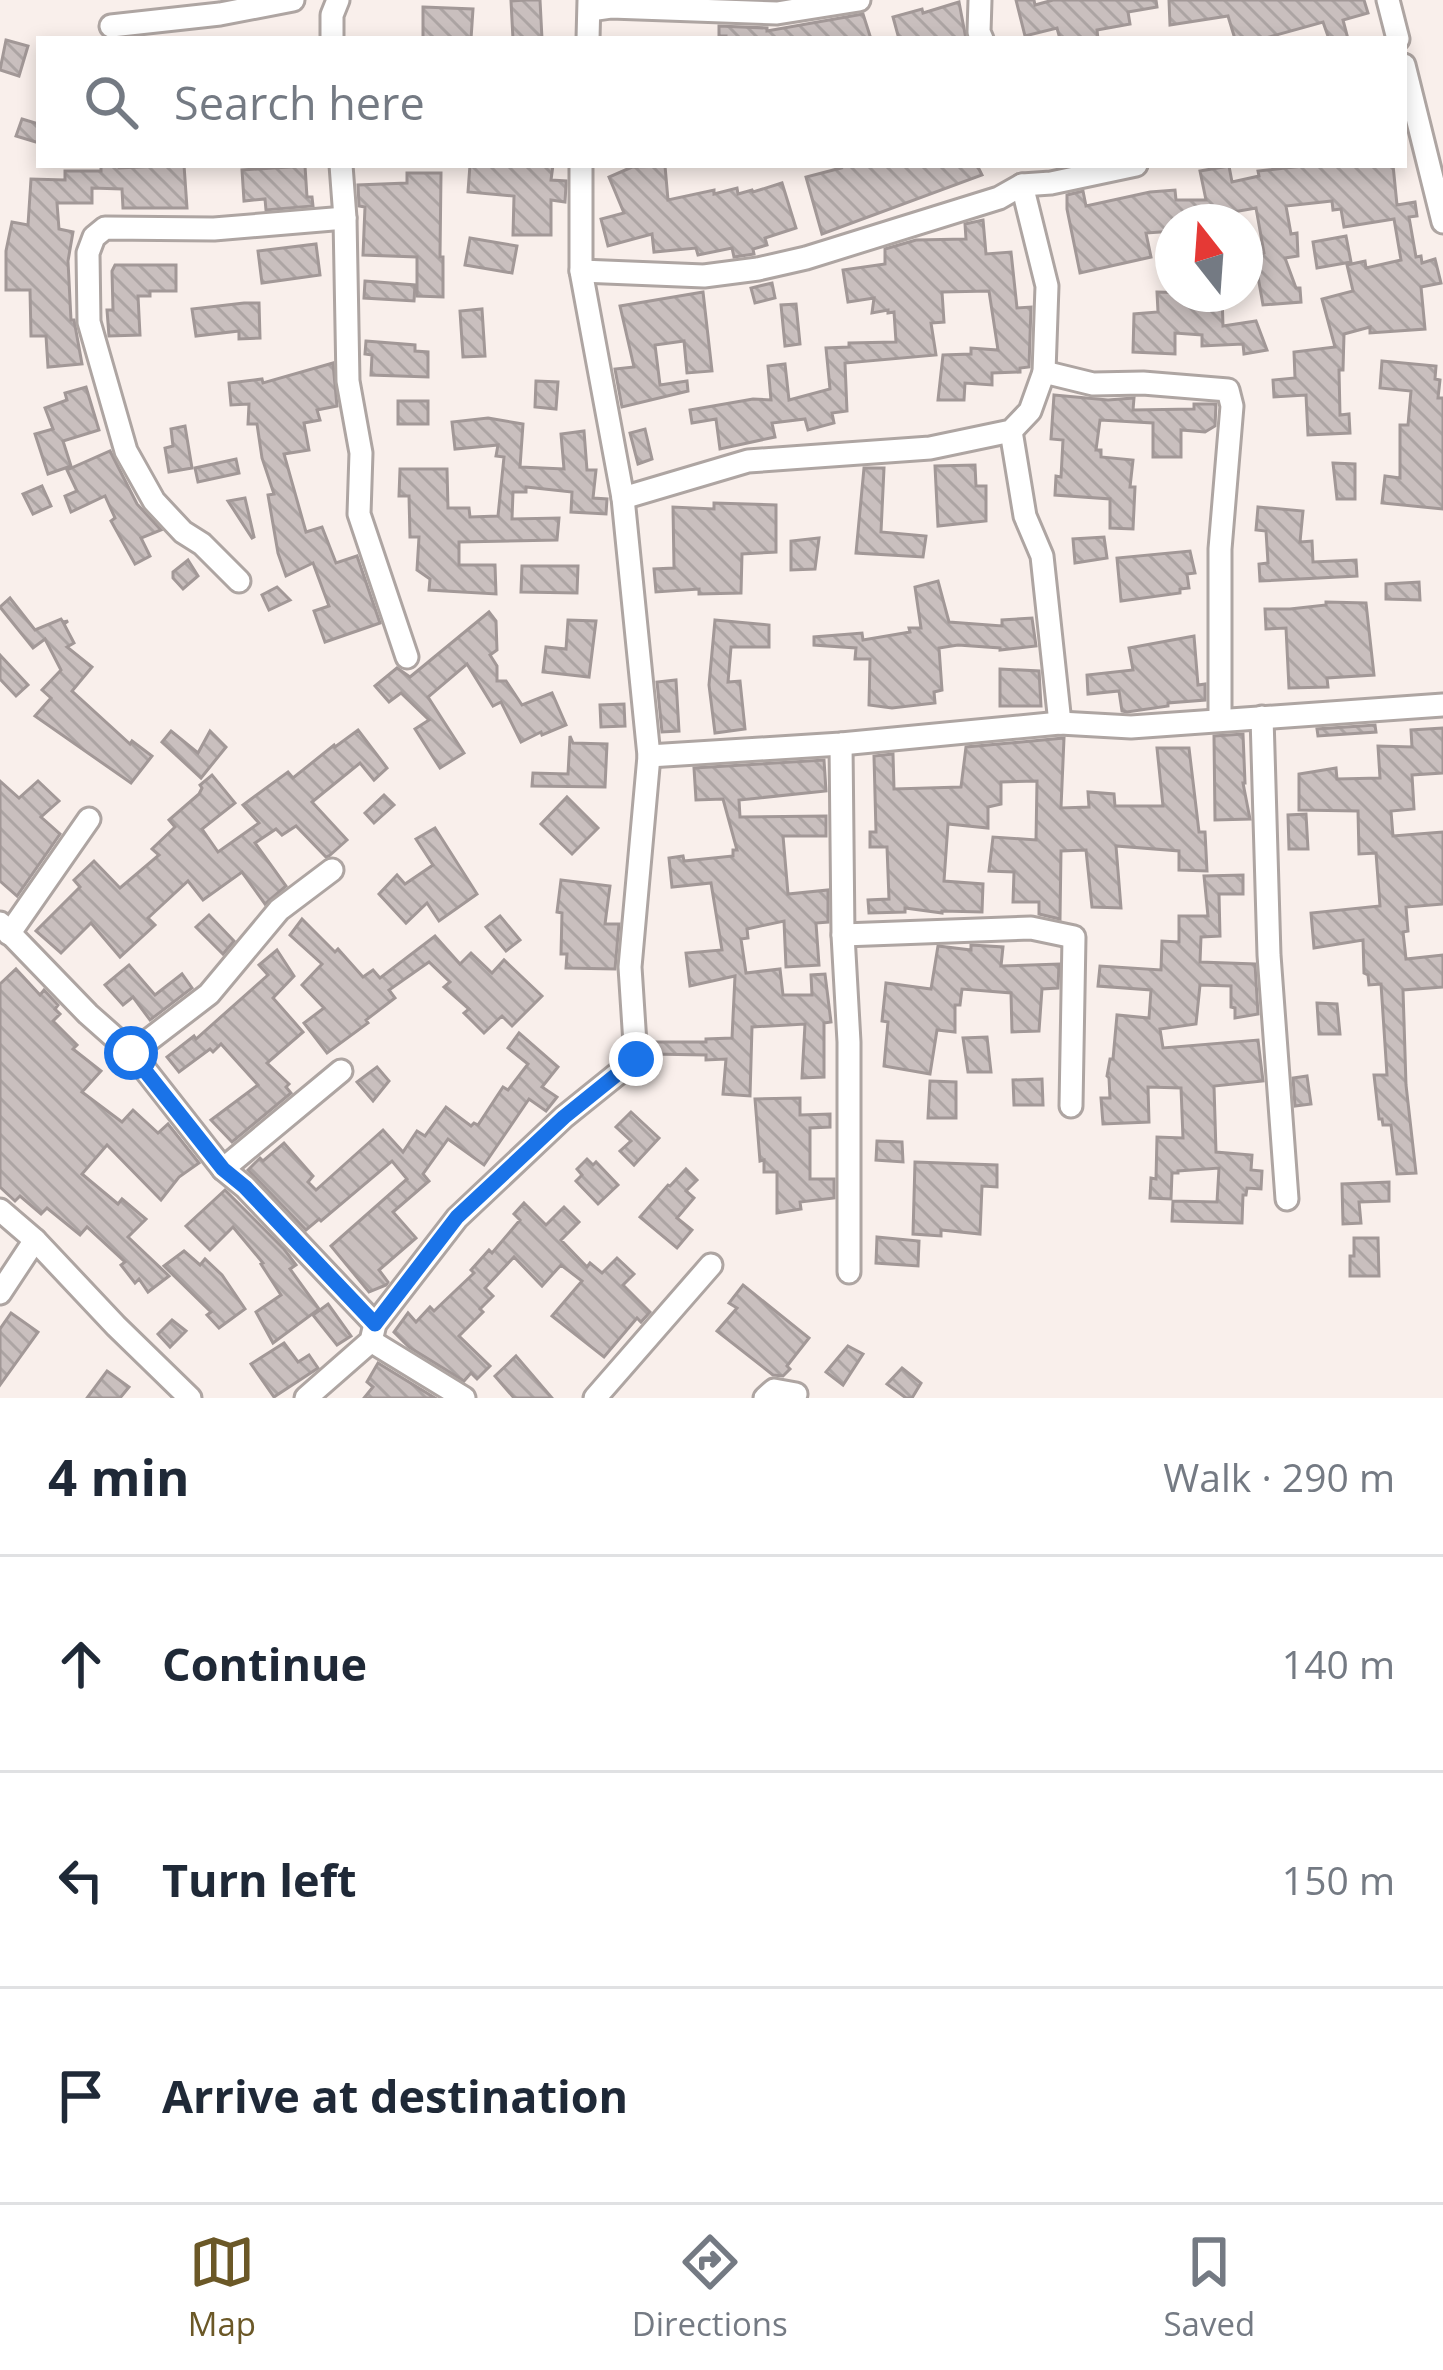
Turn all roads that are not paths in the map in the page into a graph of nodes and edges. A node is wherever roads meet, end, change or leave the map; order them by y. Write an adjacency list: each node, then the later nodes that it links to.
1 (292, 0): 7 (street)
2 (338, 0): 8 (street)
3 (859, 0): 6 (street)
4 (980, 0): 10 (street)
5 (1388, 0): 11 (street)
6 (590, 5): 9 (street)
7 (110, 26)
8 (332, 36)
9 (588, 36)
10 (981, 36)
11 (1397, 36)
12 (1407, 91): 13 (street)
13 (1411, 125): 20 (street)
14 (341, 168): 19 (street)
15 (581, 168): 21 (street)
16 (1106, 168): 17 (street)
17 (1047, 174): 18 (street)
18 (1022, 185): 21 (street); 22 (street)
19 (345, 218): 25 (street); 26 (street)
20 (1443, 222)
21 (581, 271): 24 (street)
22 (1044, 372): 23 (street); 29 (street)
23 (1011, 431): 24 (street); 30 (street)
24 (623, 498): 32 (street)
25 (239, 581)
26 (406, 656)
27 (1443, 705): 28 (street)
28 (1262, 717): 29 (street); 41 (street)
29 (1220, 719): 30 (street)
30 (1060, 723): 31 (street)
31 (841, 744): 32 (street); 36 (street)
32 (649, 756): 47 (street)
33 (89, 819): 35 (street)
34 (332, 870): 37 (street)
35 (5, 929): 37 (street)
36 (843, 934): 39 (street); 45 (street)
37 (131, 1053): 40 (street)
38 (341, 1071): 40 (street)
39 (1071, 1106)
40 (223, 1169): 47 (street)
41 (1287, 1199)
42 (0, 1210): 43 (street)
43 (35, 1240): 46 (street); 49 (street)
44 (711, 1265): 52 (street)
45 (849, 1272)
46 (0, 1293)
47 (373, 1333): 50 (street); 51 (street)
48 (796, 1394): 53 (street)
49 (190, 1398)
50 (306, 1398)
51 (464, 1398)
52 (595, 1398)
53 (766, 1398)

